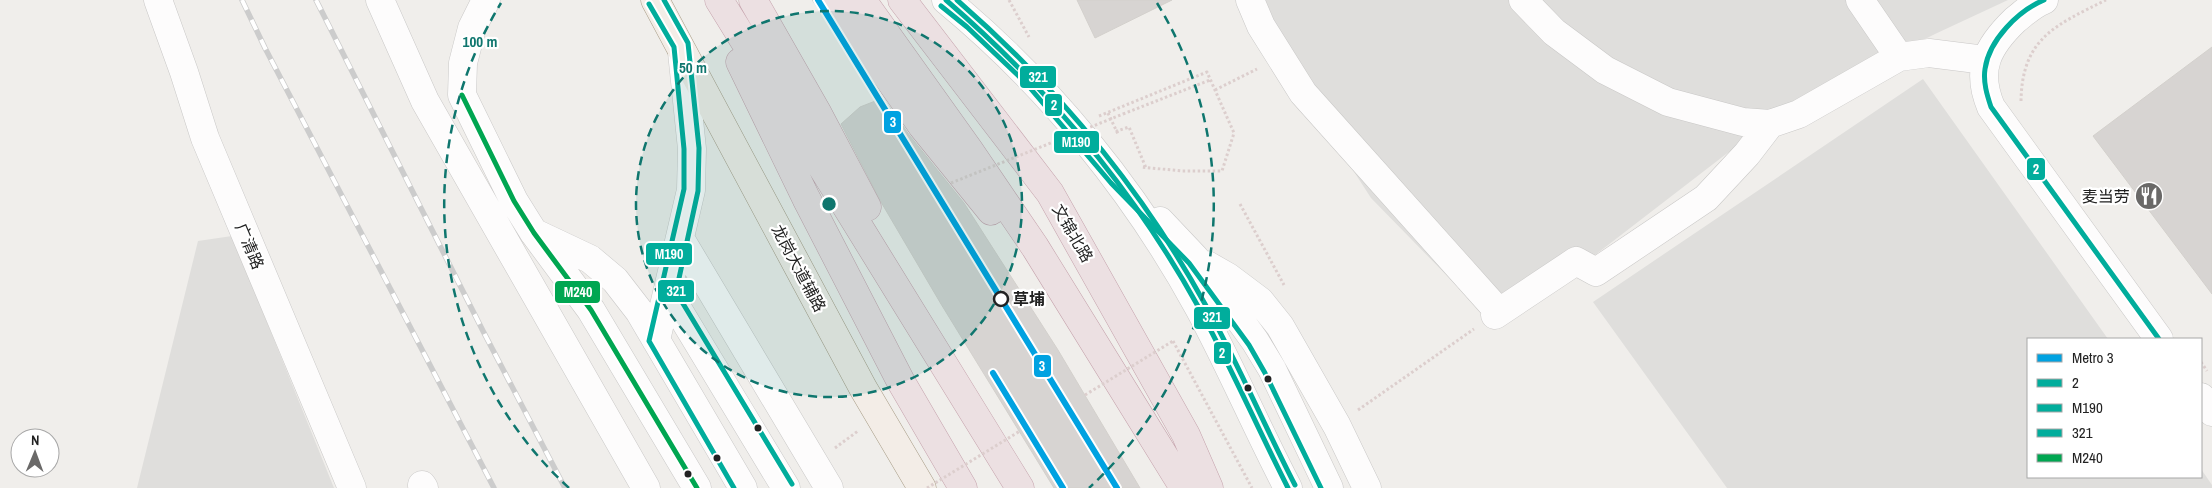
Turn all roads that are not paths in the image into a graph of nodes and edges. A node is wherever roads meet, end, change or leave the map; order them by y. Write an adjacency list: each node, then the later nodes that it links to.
1 (158, 0): 31 (street, 广清路)
2 (380, 0): 32 (street)
3 (486, 0): 21 (street)
4 (655, 0): 16 (main road, 龙岗大道辅路)
5 (710, 0): 38 (highway)
6 (720, 0): 29 (highway)
7 (753, 0): 29 (highway)
8 (833, 0): 25 (highway)
9 (902, 0): 41 (highway, 文锦北路)
10 (946, 0): 20 (street)
11 (1250, 0): 19 (street)
12 (1523, 0): 19 (street)
13 (1860, 0): 17 (street)
14 (2044, 0): 18 (street)
15 (864, 4): 25 (highway)
16 (681, 45): 22 (street); 37 (main road, 龙岗大道辅路)
17 (1899, 57): 18 (street); 19 (street)
18 (1985, 60): 26 (street)
19 (1770, 124)
20 (1116, 178): 23 (street); 42 (street)
21 (534, 233): 27 (street); 33 (street)
22 (681, 240): 24 (street); 36 (street)
23 (1195, 258): 43 (street); 44 (street)
24 (668, 293): 27 (street); 35 (street)
25 (1079, 318): 40 (highway)
26 (2158, 338)
27 (656, 340): 34 (street)
28 (2202, 398): 30 (street)
29 (974, 412): 39 (highway)
30 (2212, 412)
31 (352, 488)
32 (646, 488)
33 (697, 488)
34 (743, 488)
35 (786, 488)
36 (829, 488)
37 (922, 488)
38 (963, 488)
39 (1020, 488)
40 (1184, 488)
41 (1209, 488)
42 (1288, 488)
43 (1329, 488)
44 (1367, 488)

